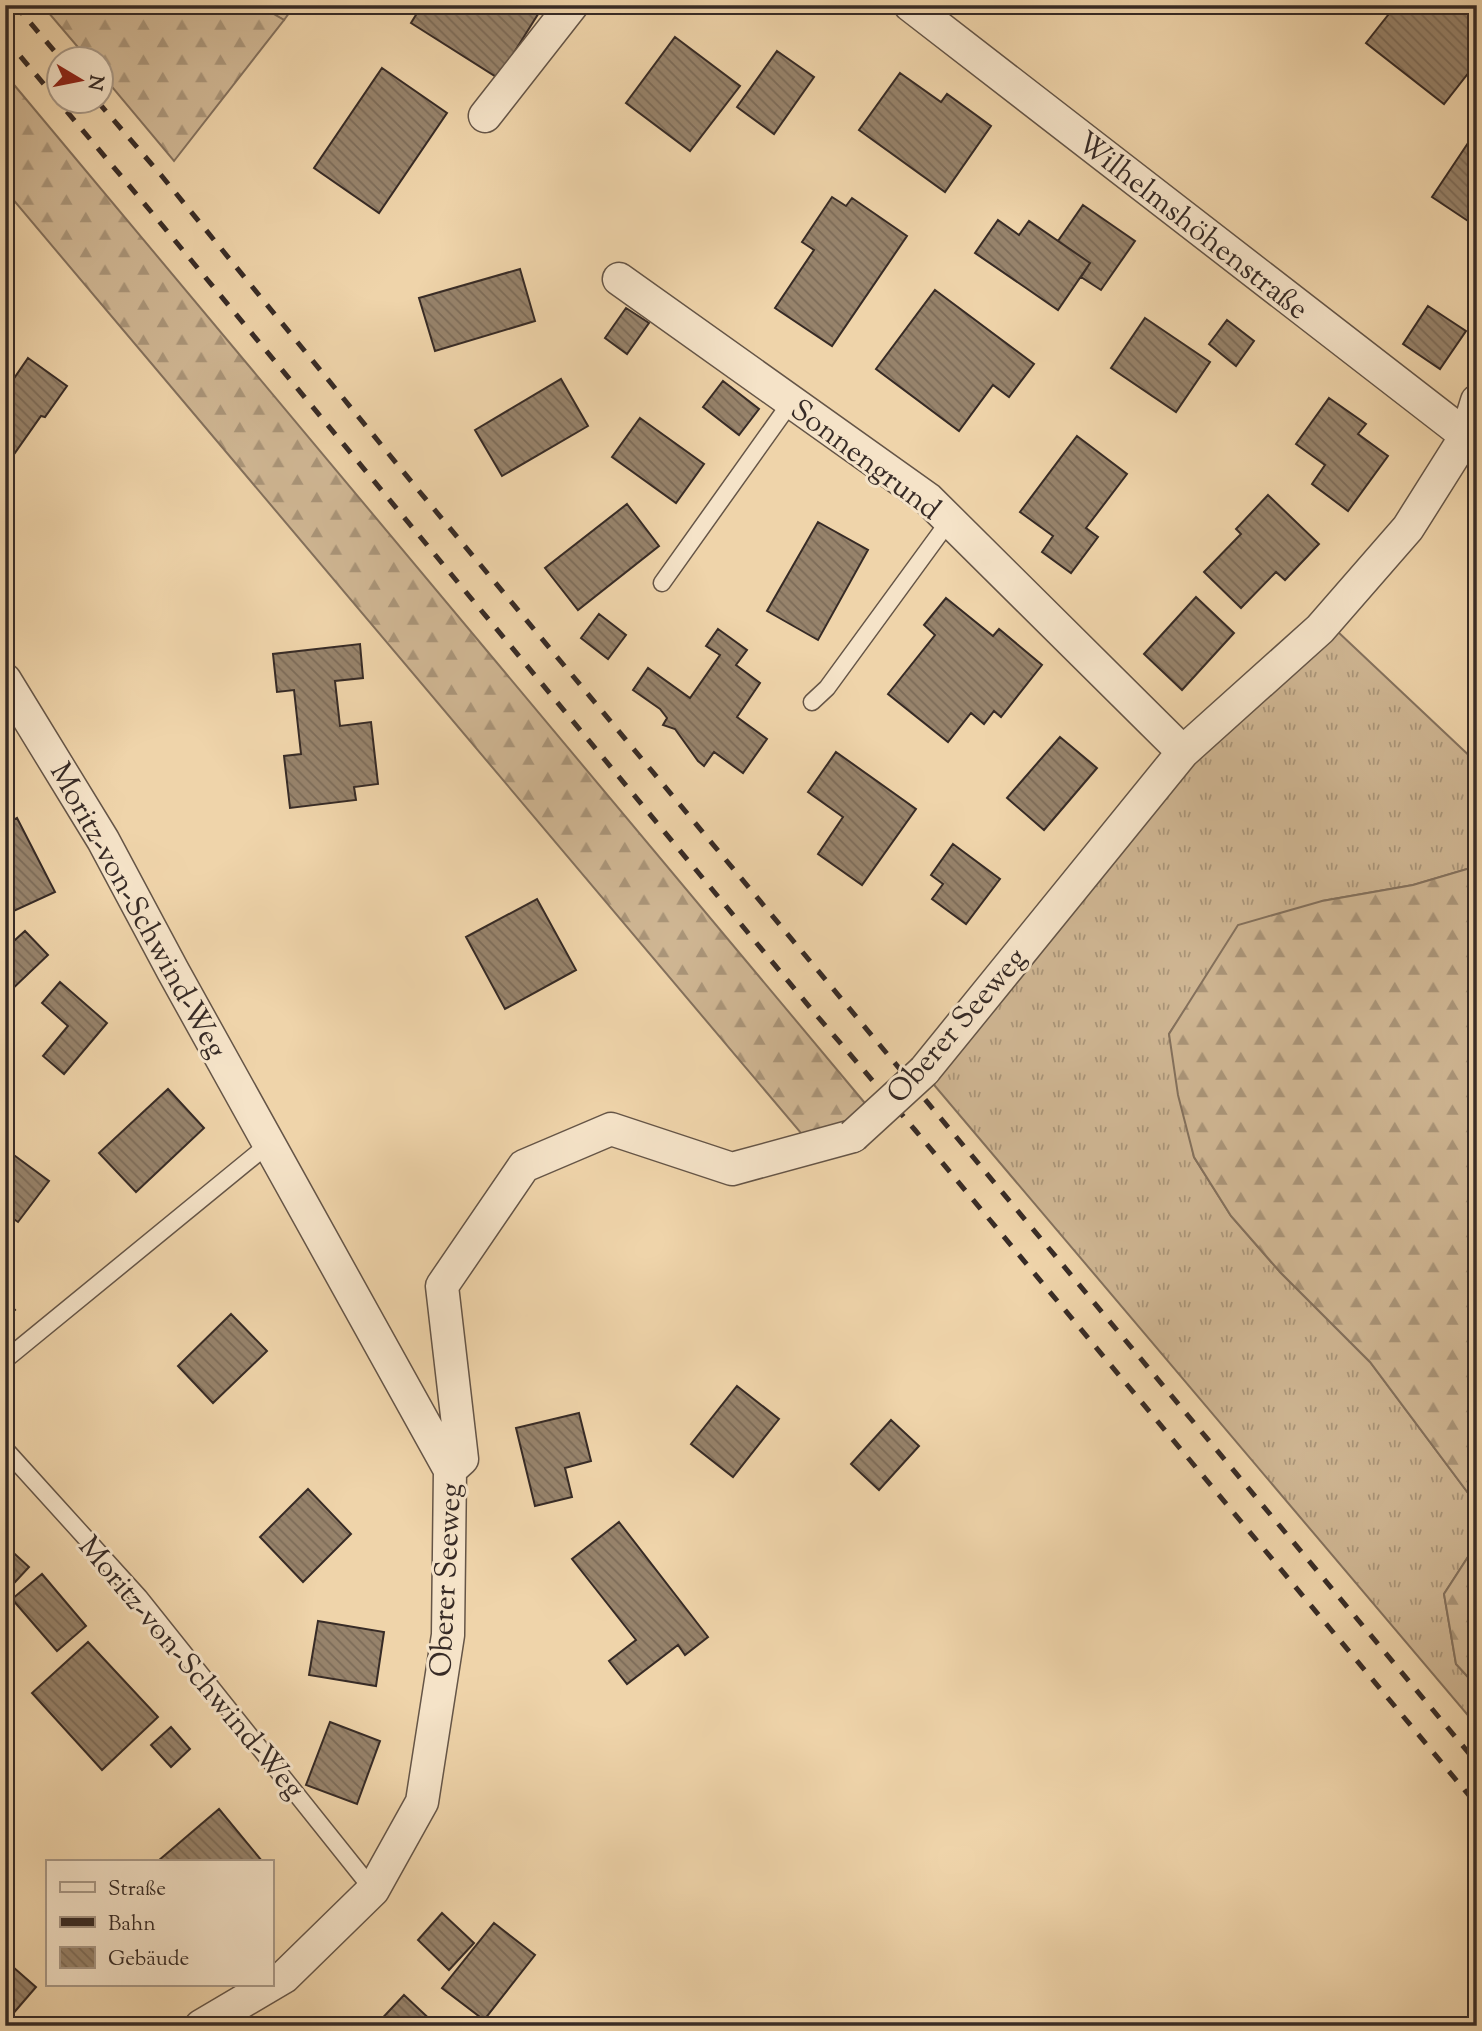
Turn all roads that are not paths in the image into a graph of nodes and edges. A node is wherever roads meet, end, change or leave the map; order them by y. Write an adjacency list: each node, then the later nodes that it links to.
1 (572, 5): 3 (street)
2 (910, 5): 7 (street, Wilhelmshöhenstraße)
3 (485, 116)
4 (619, 279): 6 (street, Sonnengrund)
5 (1477, 401): 7 (street, Oberer Seeweg)
6 (791, 402): 8 (street, Sonnengrund); 9 (lane)
7 (1471, 440): 12 (street, Oberer Seeweg)
8 (948, 521): 11 (lane); 12 (street, Sonnengrund)
9 (662, 583)
10 (5, 680): 13 (street, Moritz-von-Schwind-Weg)
11 (812, 702)
12 (1183, 752): 16 (street, Oberer Seeweg, bridge)
13 (270, 1143): 14 (lane); 16 (street, Moritz-von-Schwind-Weg)
14 (5, 1360)
15 (5, 1449): 17 (lane, Moritz-von-Schwind-Weg)
16 (450, 1470): 17 (street, Oberer Seeweg)
17 (373, 1890): 18 (street, Oberer Seeweg)
18 (273, 1983)
19 (269, 1986): 20 (street, Oberer Seeweg)
20 (201, 2026)

